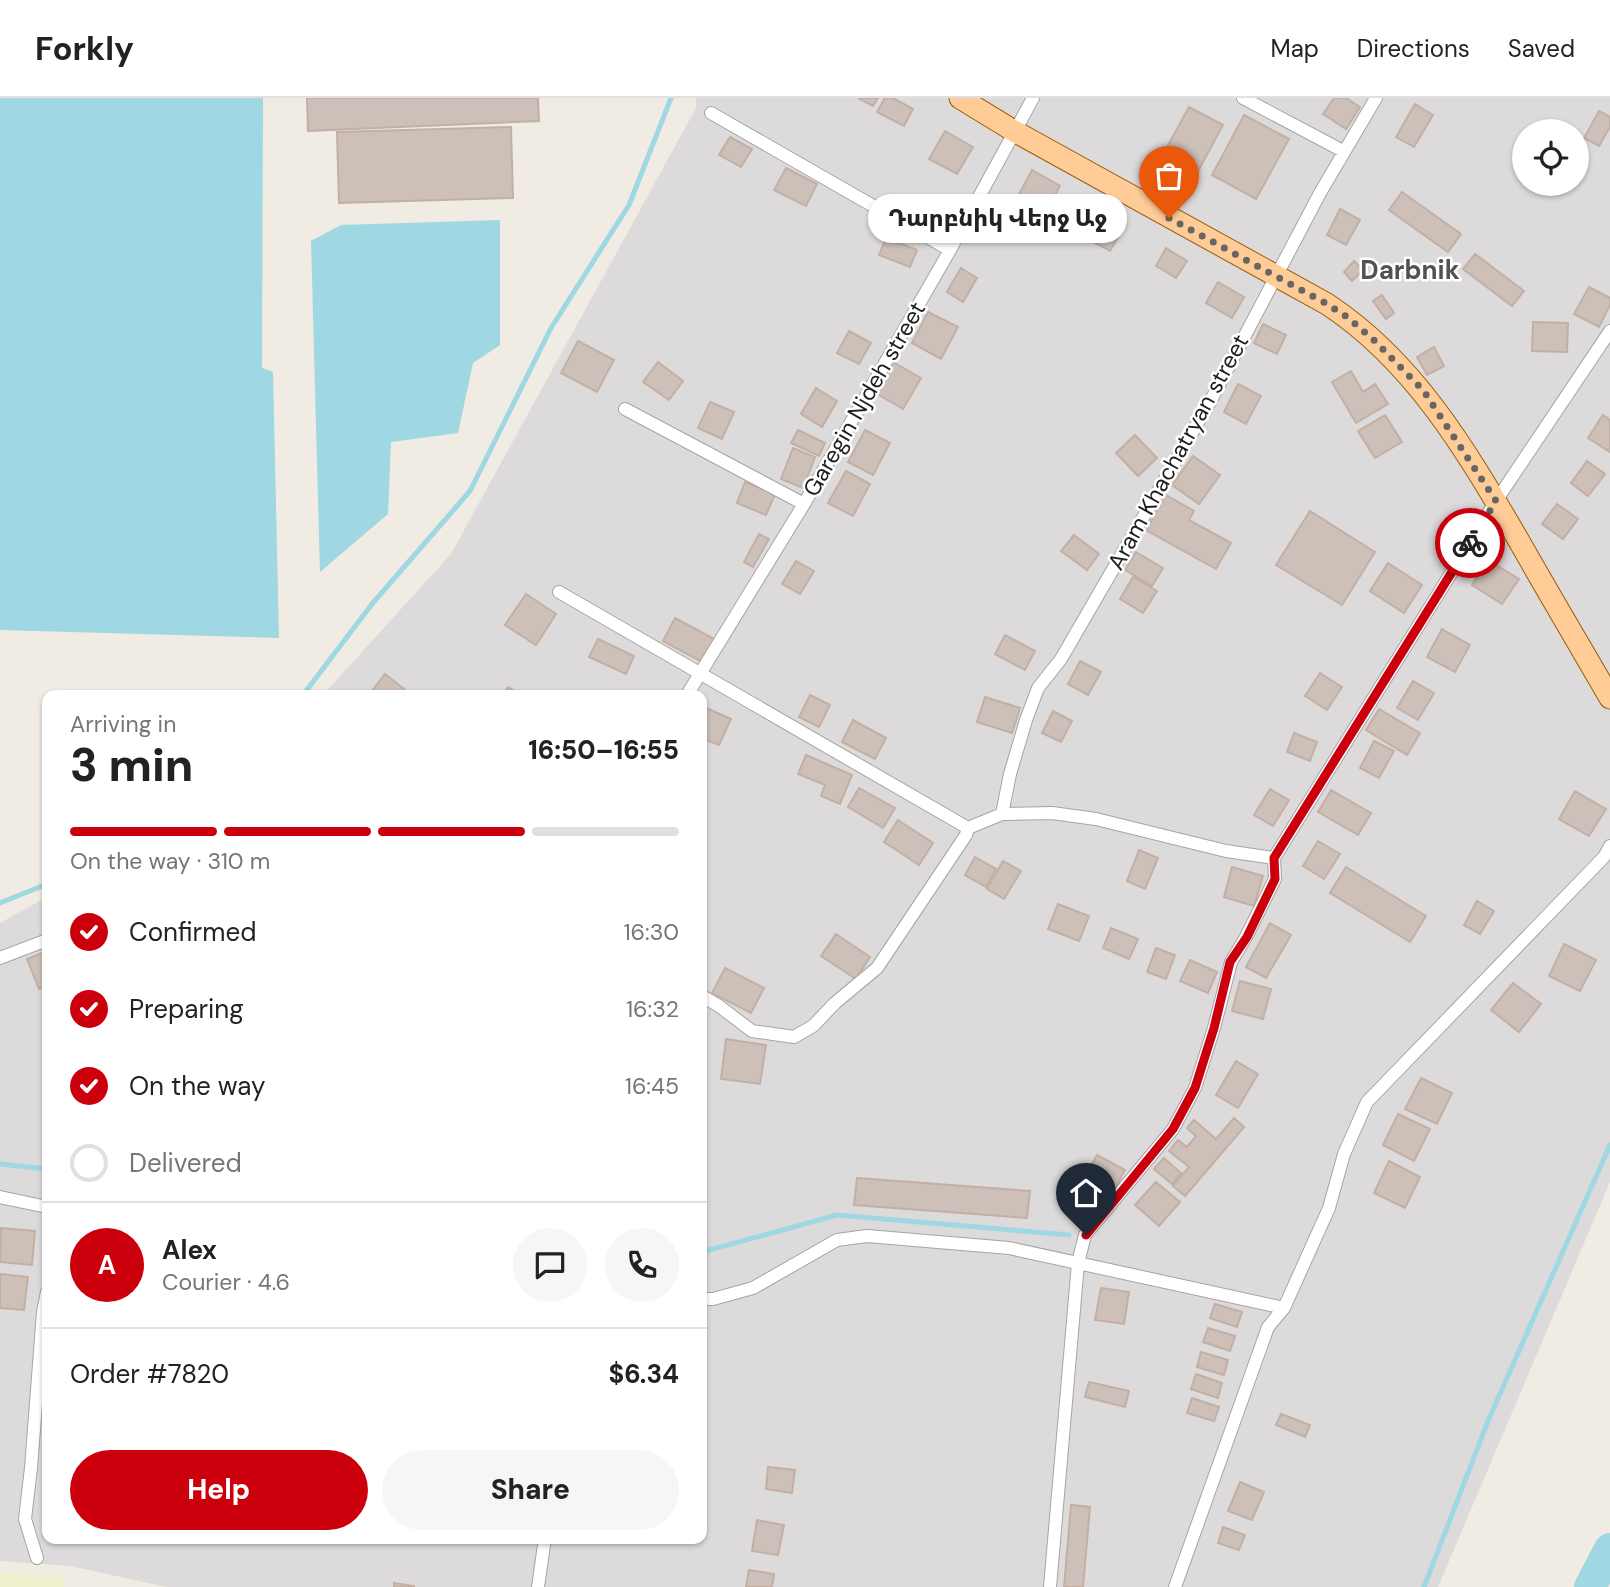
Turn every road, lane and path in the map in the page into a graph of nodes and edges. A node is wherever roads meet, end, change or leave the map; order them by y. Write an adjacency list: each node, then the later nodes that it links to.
1 (960, 98): 6 (main road)
2 (1033, 98): 6 (street, Garegin Njdeh street)
3 (1243, 98): 7 (street)
4 (1376, 98): 7 (street, Aram Khachatryan street)
5 (712, 113): 8 (street)
6 (1014, 131): 8 (street, Garegin Njdeh street); 9 (main road)
7 (1343, 151): 9 (street, Aram Khachatryan street)
8 (950, 250): 13 (street, Garegin Njdeh street)
9 (1275, 275): 12 (main road); 18 (street, Aram Khachatryan street)
10 (1610, 331): 12 (street)
11 (625, 409): 13 (street)
12 (1496, 501): 17 (main road); 21 (street)
13 (804, 504): 15 (street, Garegin Njdeh street)
14 (559, 592): 15 (street)
15 (699, 674): 16 (street, Garegin Njdeh street); 19 (street)
16 (690, 690)
17 (1610, 698)
18 (1002, 814): 19 (street); 21 (street)
19 (968, 828): 24 (street)
20 (1610, 846): 29 (street)
21 (1274, 858): 27 (street)
22 (42, 942): 23 (street)
23 (0, 958)
24 (707, 999)
25 (0, 1197): 26 (street)
26 (42, 1206)
27 (1079, 1263): 28 (street); 29 (street); 34 (street)
28 (707, 1299)
29 (1284, 1308): 35 (street)
30 (42, 1325): 32 (street)
31 (544, 1544): 33 (street)
32 (37, 1558)
33 (537, 1587)
34 (1050, 1587)
35 (1175, 1587)

